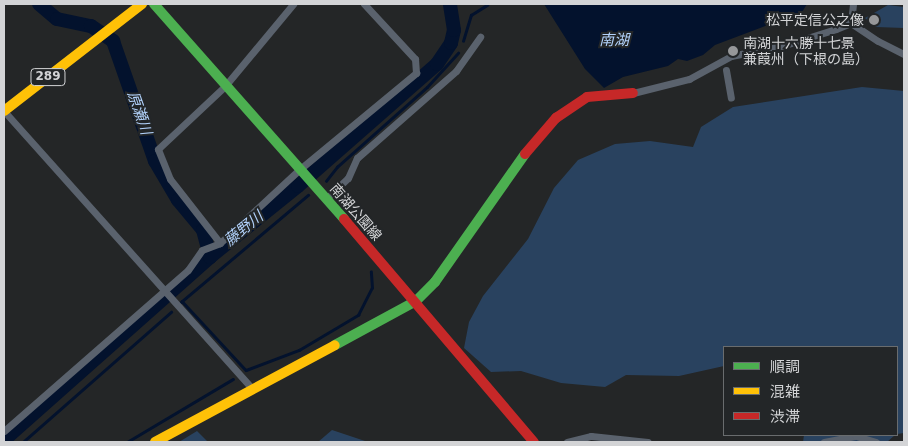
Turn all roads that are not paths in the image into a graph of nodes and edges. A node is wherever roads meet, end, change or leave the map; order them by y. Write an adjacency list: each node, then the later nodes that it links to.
1 (142, 4): 13 (main road, 289)
2 (154, 4): 10 (main road, 南湖公園線)
3 (293, 4): 10 (street)
4 (364, 4): 14 (street)
5 (854, 4): 6 (street)
6 (851, 23): 8 (street); 11 (street)
7 (480, 38): 15 (street)
8 (904, 54)
9 (726, 70): 12 (street)
10 (224, 86): 14 (main road, 南湖公園線); 16 (street)
11 (633, 93): 18 (main road)
12 (731, 98)
13 (4, 111): 17 (street)
14 (300, 169): 15 (main road, 南湖公園線); 16 (street)
15 (326, 199): 18 (main road, 南湖公園線)
16 (220, 243): 17 (street)
17 (166, 289): 19 (street); 20 (street)
18 (416, 301): 19 (main road); 22 (main road, 南湖公園線)
19 (251, 387): 21 (main road)
20 (4, 431)
21 (155, 442)
22 (534, 442)
23 (567, 442): 24 (street)
24 (648, 442)
25 (824, 442): 26 (street)
26 (876, 442)

